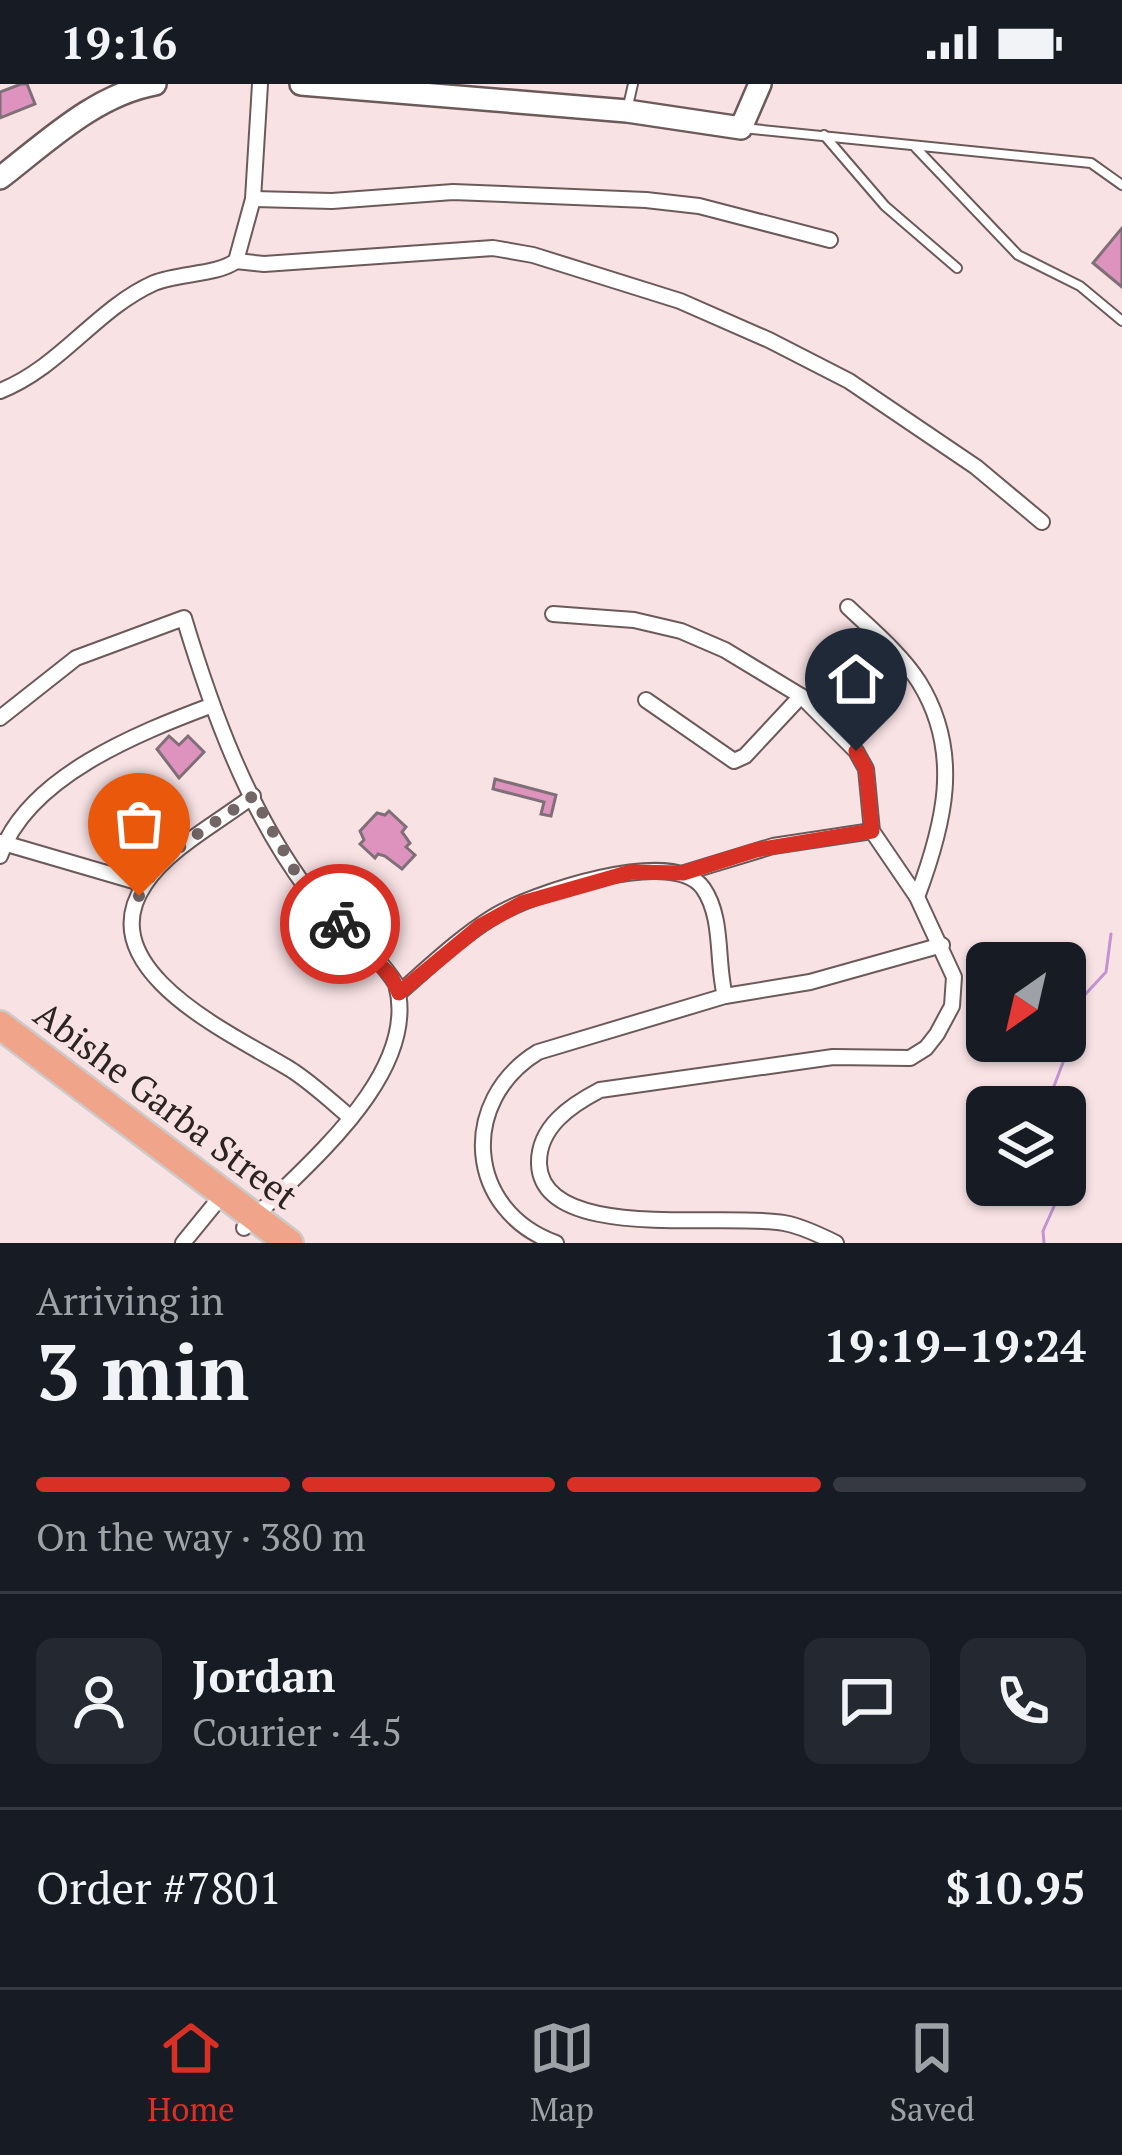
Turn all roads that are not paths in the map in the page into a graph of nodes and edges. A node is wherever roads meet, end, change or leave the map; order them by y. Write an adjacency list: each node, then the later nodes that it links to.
1 (260, 84): 12 (street)
2 (301, 84): 6 (street)
3 (633, 84): 6 (lane)
4 (760, 84): 7 (street)
5 (144, 85): 10 (street)
6 (627, 112): 7 (street)
7 (741, 128): 8 (lane)
8 (823, 134): 9 (lane); 15 (lane)
9 (915, 147): 11 (lane); 16 (lane)
10 (0, 178)
11 (1122, 185)
12 (253, 199): 13 (street); 14 (street)
13 (830, 240)
14 (236, 261): 17 (street); 18 (street)
15 (957, 268)
16 (1122, 321)
17 (0, 391)
18 (1042, 522)
19 (848, 608): 30 (street)
20 (553, 614): 21 (street)
21 (802, 696): 22 (street); 26 (street)
22 (646, 700)
23 (210, 706): 24 (street); 25 (street); 27 (street)
24 (0, 718)
25 (253, 796): 29 (street); 32 (street)
26 (872, 831): 28 (street); 30 (street)
27 (1, 848): 29 (street)
28 (683, 873): 32 (street); 33 (street)
29 (144, 884): 35 (street)
30 (917, 897): 31 (street)
31 (942, 945): 33 (street); 41 (street)
32 (399, 993): 35 (street)
33 (725, 996): 40 (street)
34 (1, 1039): 36 (highway, Abishe Garba Street); 37 (highway, Abishe Garba Street)
35 (351, 1118): 37 (street)
36 (214, 1205): 37 (highway, Abishe Garba Street); 38 (street)
37 (254, 1230): 39 (highway, Abishe Garba Street)
38 (183, 1243)
39 (290, 1243)
40 (556, 1243)
41 (836, 1243)

